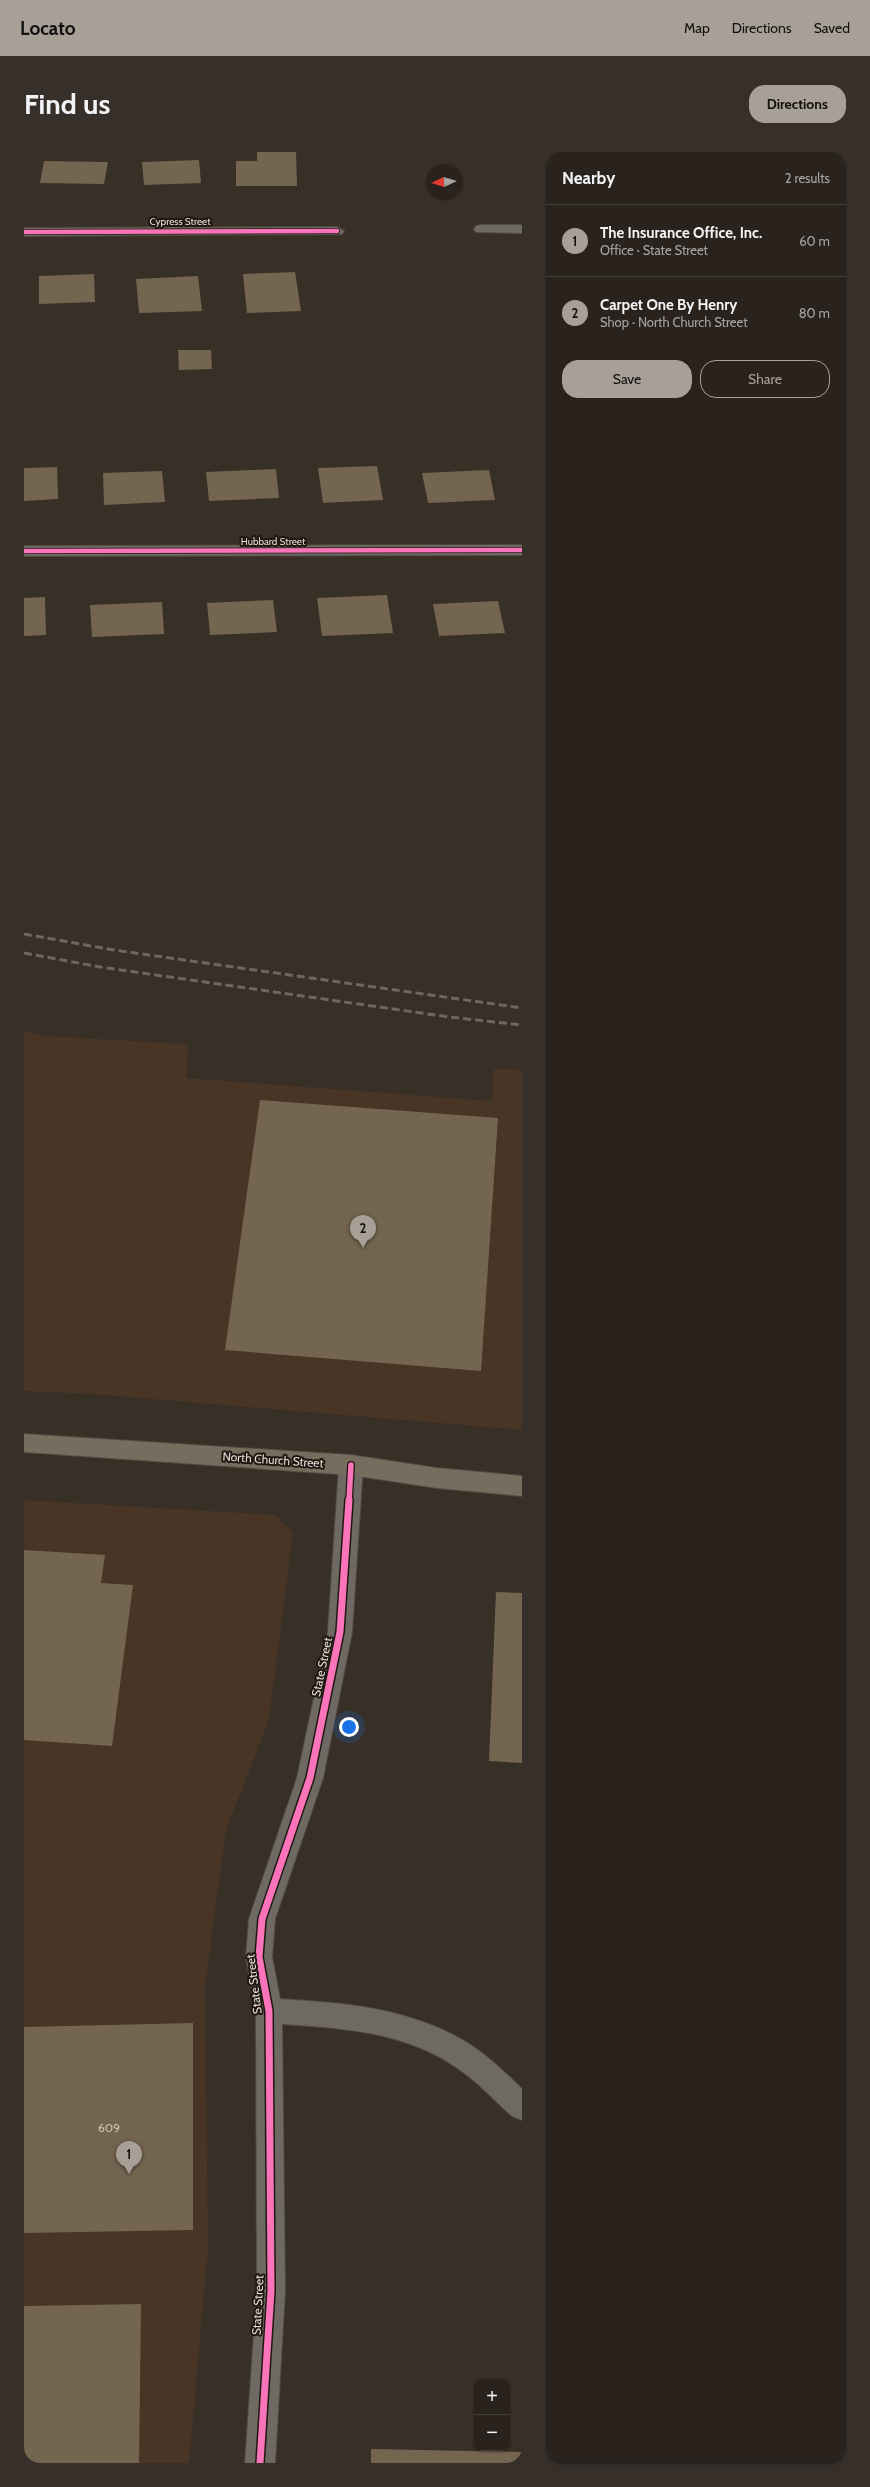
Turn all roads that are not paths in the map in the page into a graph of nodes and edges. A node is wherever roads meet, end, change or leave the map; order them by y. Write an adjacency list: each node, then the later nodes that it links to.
1 (481, 229): 2 (street)
2 (522, 229)
3 (337, 231): 4 (street, Cypress Street)
4 (24, 232)
5 (522, 550): 6 (street, Hubbard Street)
6 (24, 551)
7 (24, 1443): 8 (main road, North Church Street)
8 (351, 1465): 9 (main road, North Church Street); 10 (street, State Street)
9 (522, 1486)
10 (269, 2011): 11 (street); 12 (street, State Street)
11 (522, 2107)
12 (260, 2463)

